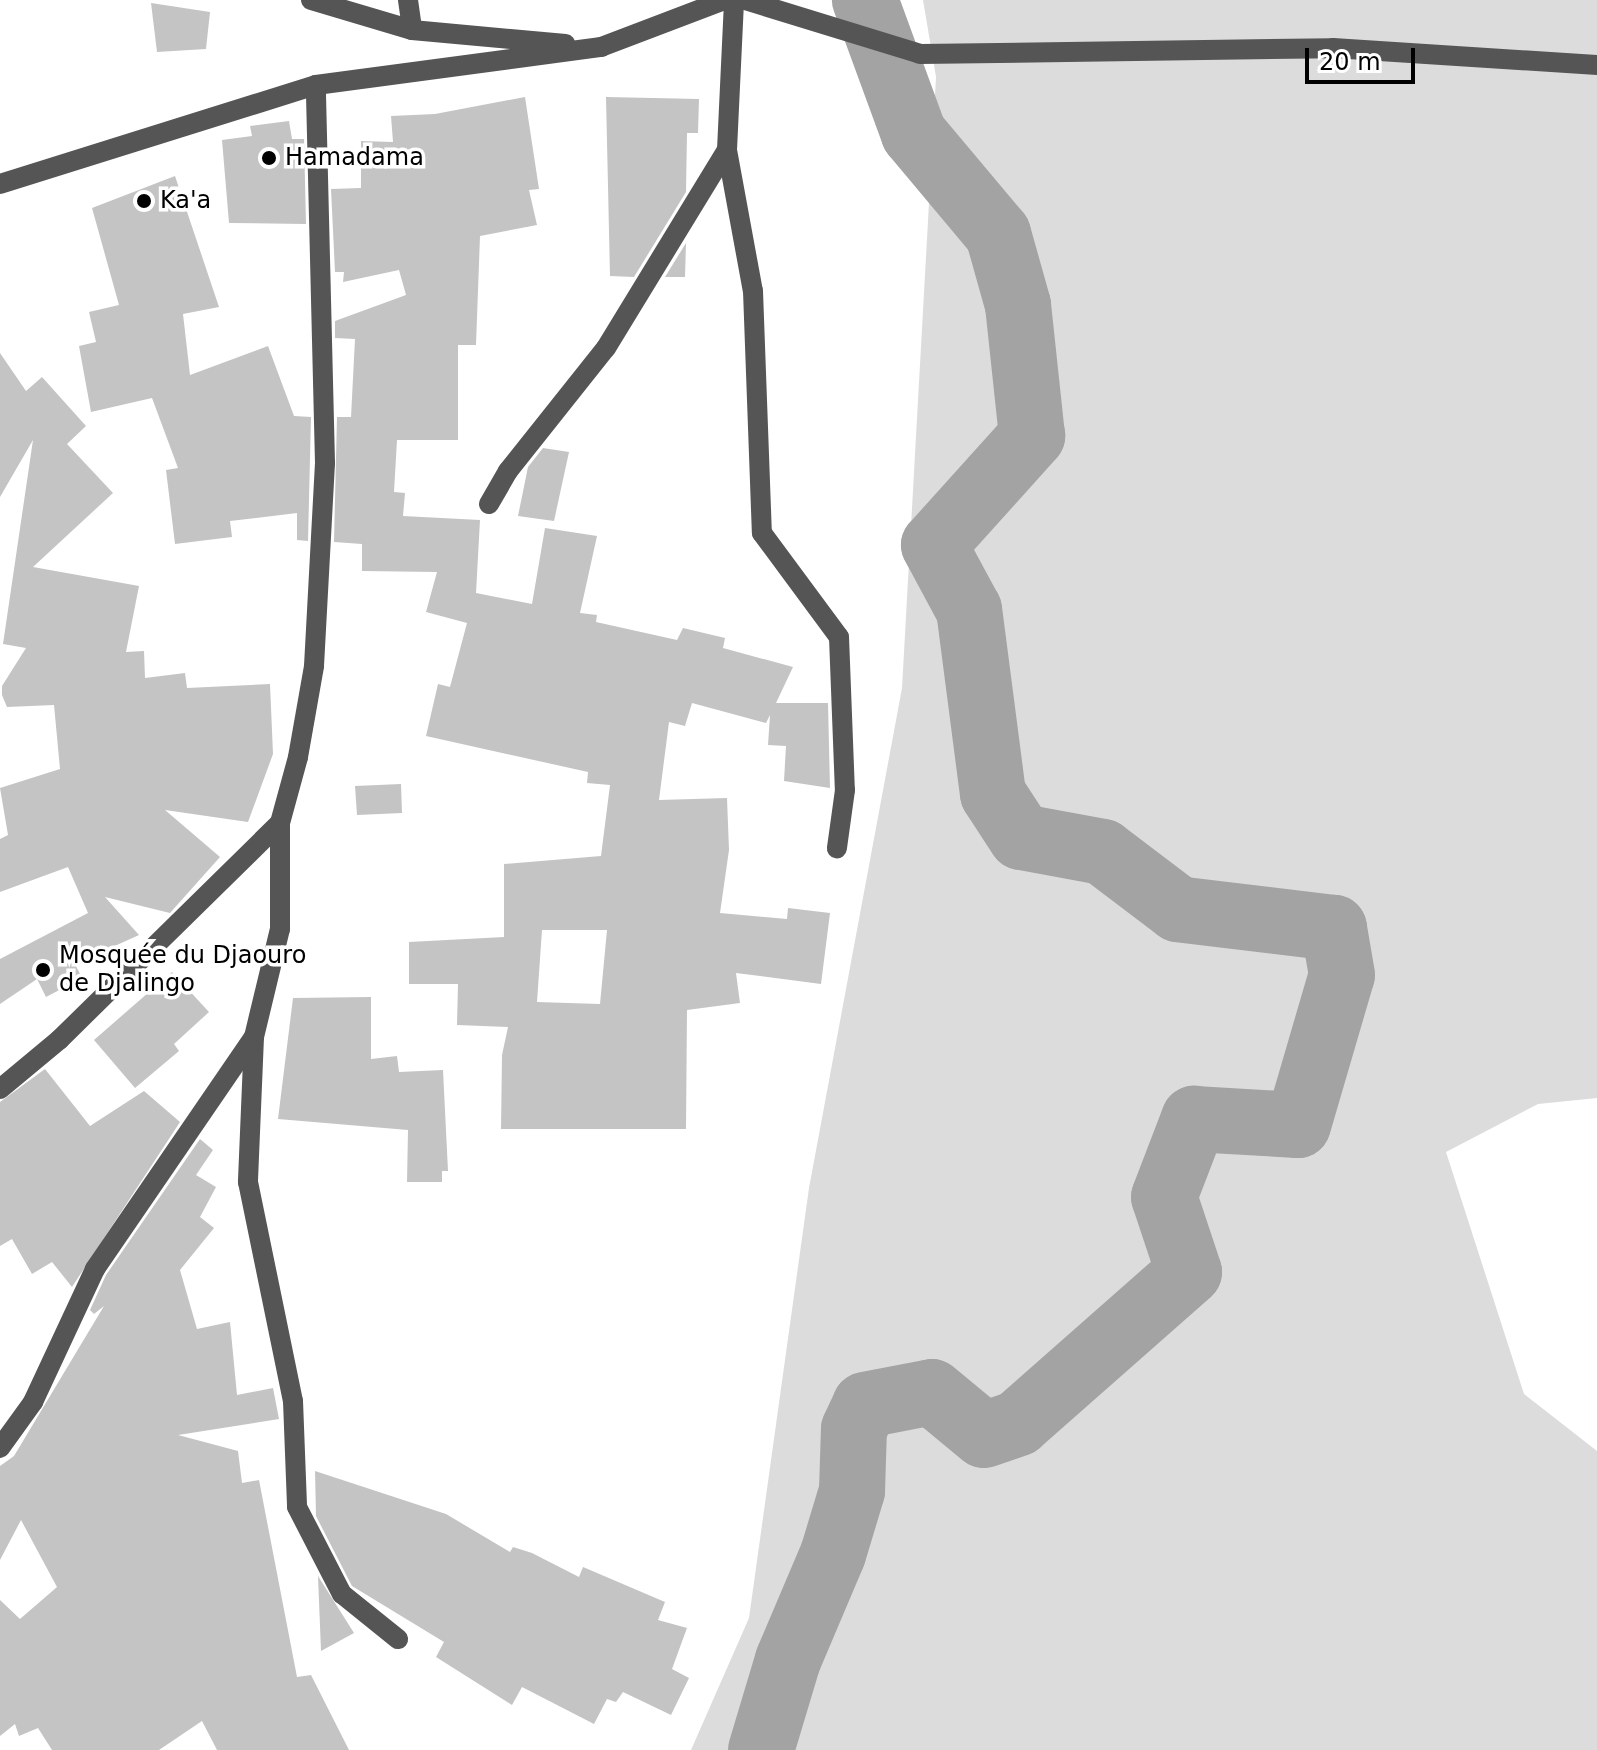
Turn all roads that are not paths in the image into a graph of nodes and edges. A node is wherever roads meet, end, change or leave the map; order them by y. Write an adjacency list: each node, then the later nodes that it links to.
1 (311, 0): 6 (street)
2 (408, 0): 6 (street)
3 (725, 0): 7 (street)
4 (734, 0): 10 (street)
5 (745, 0): 8 (street)
6 (412, 30): 7 (street)
7 (601, 47): 9 (street)
8 (1597, 65)
9 (316, 85): 11 (street); 13 (street)
10 (727, 150): 12 (street); 14 (street)
11 (0, 184)
12 (489, 504)
13 (280, 823): 15 (street); 16 (street)
14 (837, 848)
15 (254, 1037): 17 (street); 18 (street)
16 (0, 1089)
17 (0, 1448)
18 (398, 1639)

